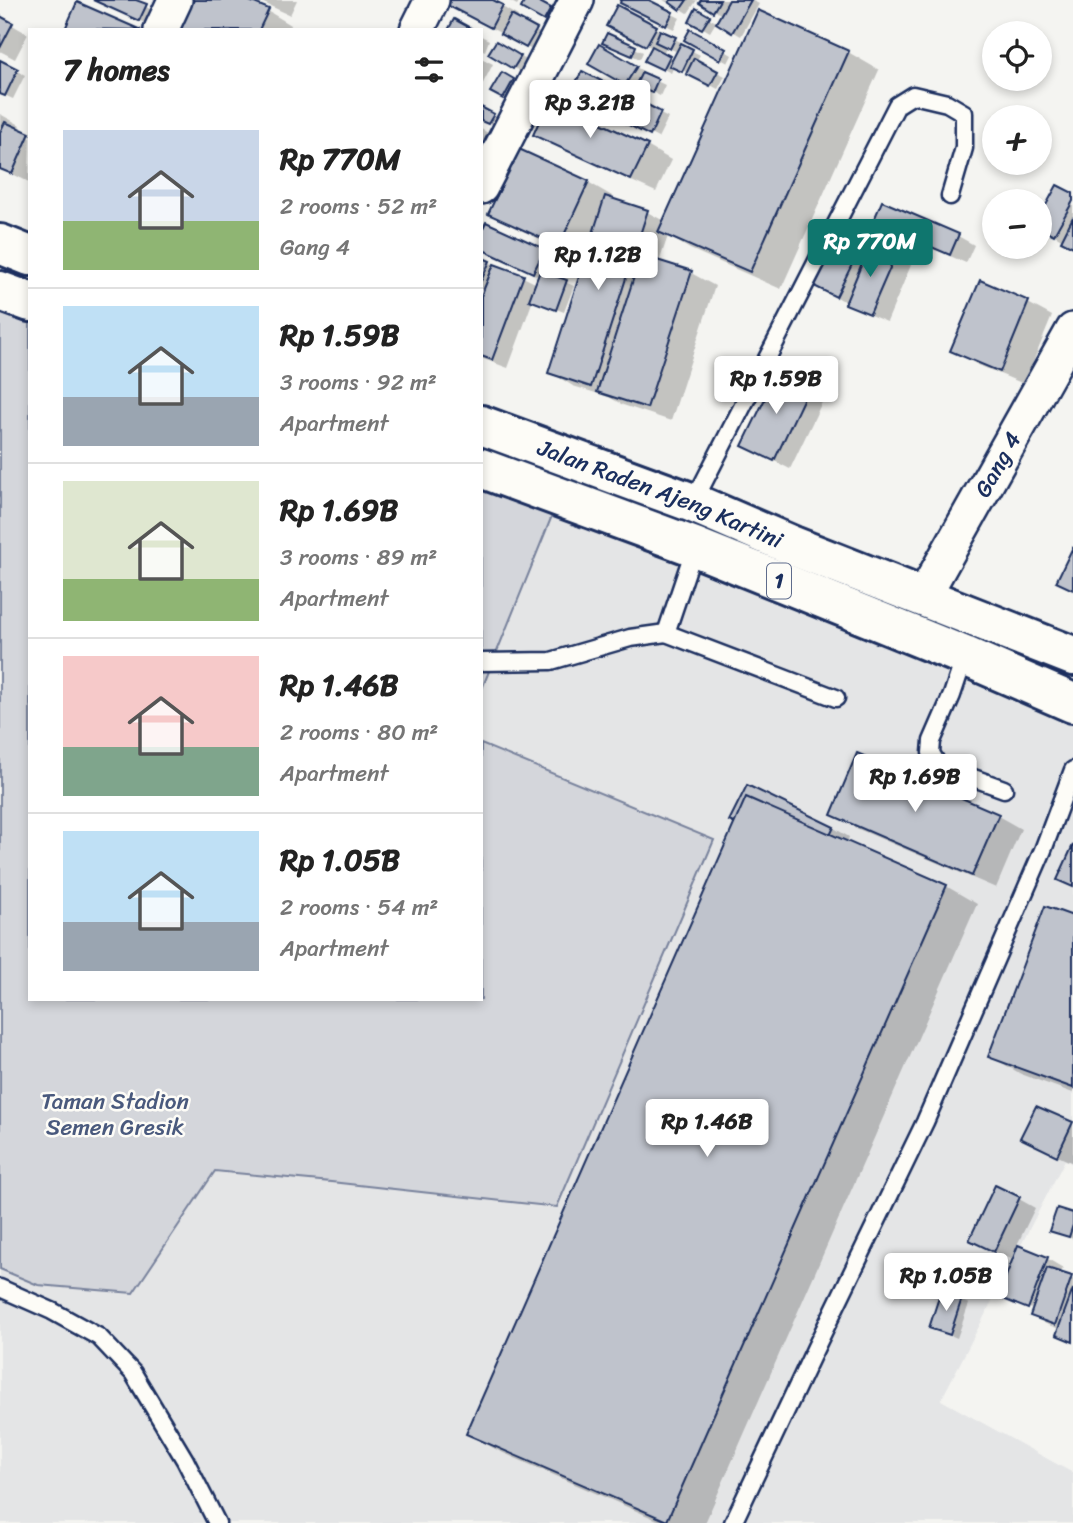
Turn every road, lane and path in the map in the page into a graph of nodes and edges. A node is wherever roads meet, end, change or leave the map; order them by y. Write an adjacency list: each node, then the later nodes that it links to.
1 (175, 0): 4 (street)
2 (432, 0): 5 (street)
3 (577, 0): 6 (street)
4 (162, 28)
5 (418, 28)
6 (483, 183)
7 (950, 197): 16 (lane)
8 (0, 244): 9 (highway)
9 (28, 255)
10 (0, 291): 11 (highway)
11 (28, 301)
12 (1073, 330): 13 (street, Gang 4)
13 (1064, 366): 18 (street, Gang 4)
14 (483, 426): 16 (highway, Jalan Raden Ajeng Kartini / 1)
15 (483, 469): 17 (highway, Jalan Raden Ajeng Kartini / 1)
16 (692, 503): 18 (highway, Jalan Raden Ajeng Kartini / 1)
17 (695, 547): 19 (lane); 20 (highway, Jalan Raden Ajeng Kartini / 1)
18 (923, 597): 21 (highway, Jalan Raden Ajeng Kartini / 1)
19 (666, 633): 22 (lane); 23 (lane)
20 (965, 656): 24 (highway, Jalan Raden Ajeng Kartini / 1); 26 (lane)
21 (1073, 656)
22 (483, 662)
23 (836, 698)
24 (1073, 703)
25 (1073, 770): 29 (lane)
26 (1004, 789)
27 (0, 1288): 28 (lane)
28 (217, 1523)
29 (733, 1523)

